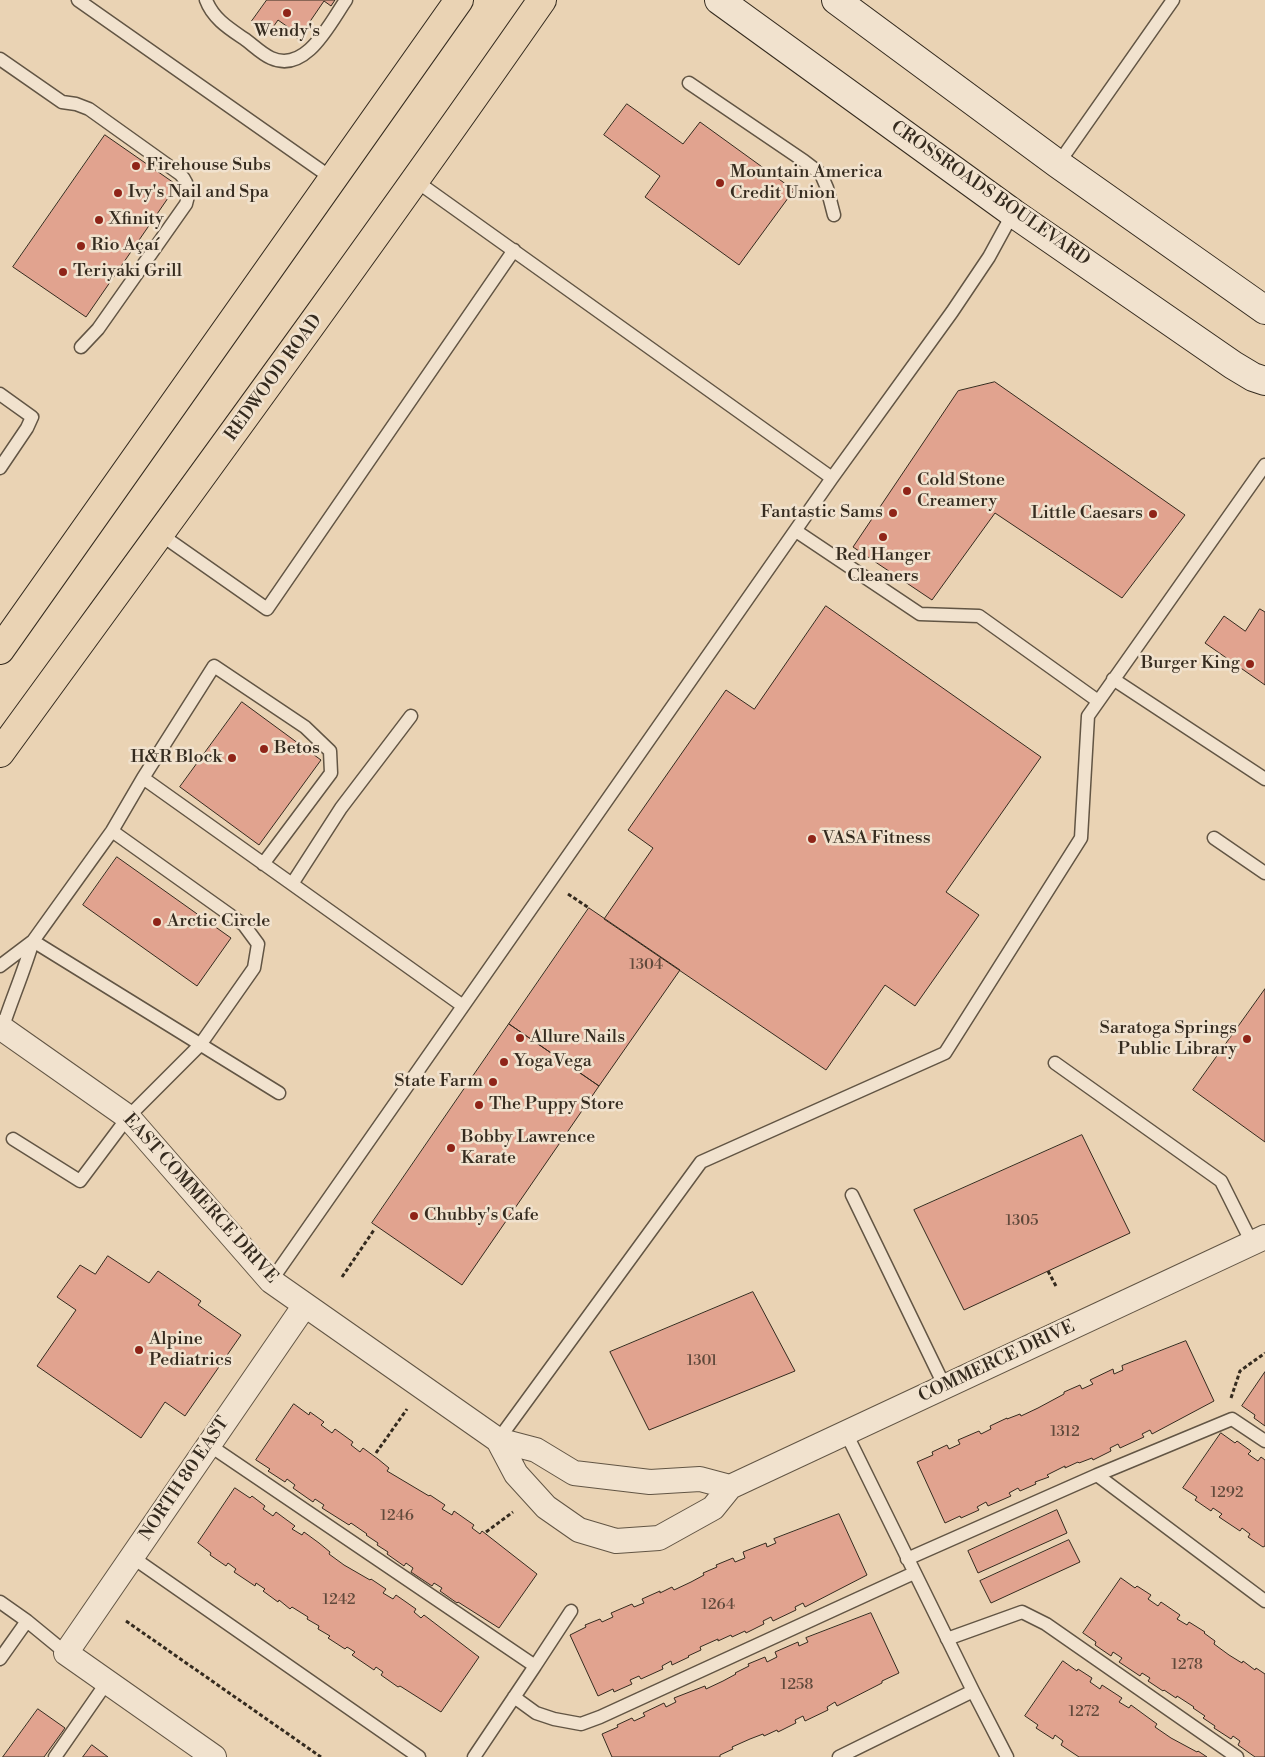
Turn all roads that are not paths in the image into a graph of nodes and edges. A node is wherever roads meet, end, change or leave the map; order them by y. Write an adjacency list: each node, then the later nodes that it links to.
1 (78, 0): 12 (lane)
2 (206, 0): 3 (lane)
3 (346, 0)
4 (459, 0): 12 (main road)
5 (542, 0): 13 (main road, REDWOOD ROAD)
6 (719, 0): 14 (main road, CROSSROADS BOULEVARD)
7 (836, 0): 11 (main road)
8 (1173, 0): 11 (lane)
9 (0, 59): 18 (lane)
10 (689, 83): 15 (lane)
11 (1058, 164): 17 (main road)
12 (333, 179): 26 (main road)
13 (416, 181): 16 (lane); 25 (main road, REDWOOD ROAD)
14 (1013, 212): 19 (main road, CROSSROADS BOULEVARD); 23 (lane)
15 (834, 215)
16 (514, 250): 23 (lane); 25 (lane)
17 (1265, 310)
18 (81, 347)
19 (1265, 381)
20 (0, 394): 22 (lane)
21 (1265, 465): 27 (lane)
22 (0, 468)
23 (832, 478): 24 (lane)
24 (796, 531): 28 (lane); 40 (lane)
25 (160, 534): 30 (main road, REDWOOD ROAD)
26 (0, 650)
27 (1114, 679): 28 (lane); 32 (lane)
28 (1098, 701): 53 (lane)
29 (411, 716): 37 (lane)
30 (0, 754)
31 (143, 778): 33 (lane); 35 (lane); 35 (lane)
32 (1265, 779)
33 (112, 831): 38 (lane); 42 (lane)
34 (1214, 838): 36 (lane)
35 (263, 864): 37 (lane)
36 (1265, 873)
37 (292, 884): 40 (lane)
38 (34, 941): 39 (lane); 41 (lane); 42 (lane)
39 (0, 966)
40 (464, 1006): 49 (lane)
41 (1, 1028): 45 (street, EAST COMMERCE DRIVE)
42 (200, 1045): 44 (lane); 45 (lane)
43 (1054, 1063): 48 (lane)
44 (279, 1093)
45 (128, 1117): 46 (lane); 49 (street, EAST COMMERCE DRIVE)
46 (13, 1139)
47 (852, 1195): 51 (lane)
48 (1259, 1240): 51 (street, COMMERCE DRIVE)
49 (271, 1281): 50 (street, EAST COMMERCE DRIVE)
50 (305, 1305): 53 (street, EAST COMMERCE DRIVE); 55 (street, NORTH 80 EAST)
51 (945, 1387): 52 (street, COMMERCE DRIVE)
52 (846, 1433): 57 (street, COMMERCE DRIVE); 59 (lane)
53 (498, 1440): 57 (street); 57 (street, COMMERCE DRIVE)
54 (1265, 1441): 56 (lane)
55 (209, 1445): 58 (street, NORTH 80 EAST); 68 (lane)
56 (1097, 1475): 59 (lane); 61 (lane)
57 (730, 1487)
58 (132, 1557): 66 (street, NORTH 80 EAST); 74 (lane)
59 (908, 1559): 60 (lane)
60 (914, 1573): 65 (lane); 71 (lane)
61 (1265, 1601)
62 (0, 1602): 64 (lane)
63 (571, 1611): 68 (lane)
64 (27, 1621): 66 (lane); 67 (lane)
65 (947, 1638): 70 (lane); 78 (lane)
66 (66, 1653): 69 (street)
67 (0, 1659)
68 (536, 1666): 71 (lane)
69 (107, 1682): 72 (lane); 73 (street)
70 (972, 1691): 76 (lane); 77 (lane)
71 (514, 1697): 75 (lane)
72 (55, 1757)
73 (214, 1757)
74 (419, 1757)
75 (474, 1757)
76 (839, 1757)
77 (1007, 1757)
78 (1237, 1757)

